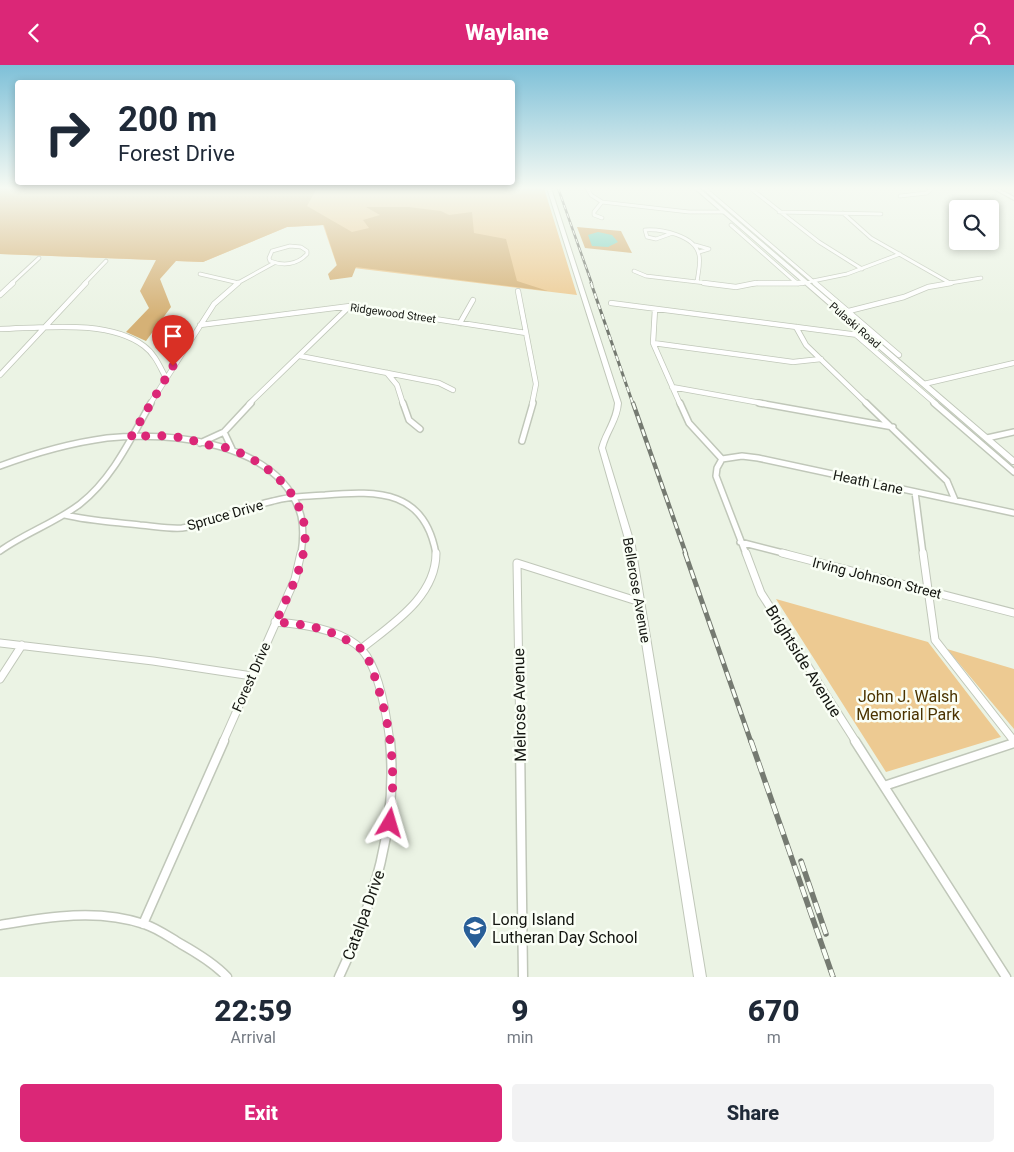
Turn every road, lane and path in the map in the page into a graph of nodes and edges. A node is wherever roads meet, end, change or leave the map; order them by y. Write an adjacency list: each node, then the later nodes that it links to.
1 (563, 231): 74 (street, Bellerose Avenue)
2 (645, 231): 9 (street)
3 (660, 231): 9 (street)
4 (737, 231): 25 (street)
5 (744, 231): 23 (street, Pulaski Road)
6 (751, 231): 20 (street)
7 (804, 231): 16 (street)
8 (863, 231): 12 (street)
9 (670, 233): 10 (street)
10 (695, 245): 11 (street); 11 (street)
11 (699, 252): 22 (street)
12 (900, 254): 16 (street); 24 (street)
13 (39, 259): 27 (street)
14 (106, 261): 38 (street)
15 (274, 263): 15 (street); 21 (street)
16 (862, 269): 20 (street)
17 (634, 271): 22 (street)
18 (200, 275): 21 (street)
19 (981, 278): 24 (street)
20 (812, 281): 23 (street); 32 (street)
21 (239, 283): 35 (street)
22 (697, 283): 25 (street)
23 (805, 283): 25 (street); 33 (street, Pulaski Road)
24 (950, 283): 32 (street)
25 (798, 284)
26 (518, 291): 39 (street)
27 (0, 295)
28 (473, 300): 34 (street)
29 (611, 303): 31 (street)
30 (350, 306): 34 (street, Ridgewood Street); 35 (street, Ridgewood Street); 44 (street)
31 (656, 309): 36 (street); 42 (street)
32 (848, 311): 33 (street); 43 (street)
33 (841, 313): 41 (street, Pulaski Road)
34 (460, 323): 39 (street, Ridgewood Street)
35 (200, 325): 49 (street)
36 (796, 327): 40 (street); 45 (street)
37 (0, 329): 38 (street)
38 (44, 329): 48 (street); 49 (street)
39 (526, 333): 59 (street)
40 (855, 334): 41 (street); 65 (street)
41 (866, 335): 50 (street, Pulaski Road)
42 (653, 343): 45 (street); 51 (street)
43 (899, 355)
44 (300, 356): 47 (street); 55 (street)
45 (821, 359): 53 (street)
46 (1014, 363): 50 (street)
47 (387, 373): 52 (street); 54 (street)
48 (0, 375)
49 (166, 379): 57 (street)
50 (924, 384): 58 (street, Pulaski Road)
51 (672, 387): 53 (street); 62 (street)
52 (453, 389)
53 (893, 427): 68 (street)
54 (420, 429)
55 (224, 432): 60 (street); 61 (street)
56 (1014, 433): 58 (street)
57 (131, 437): 60 (street, Forest Drive); 64 (street, Forest Drive); 70 (street)
58 (987, 438): 63 (street, Pulaski Road)
59 (522, 441)
60 (200, 443): 61 (street, Forest Drive)
61 (232, 449): 67 (street, Forest Drive)
62 (722, 459): 66 (street, Heath Lane); 71 (street, Brightside Avenue)
63 (1014, 462)
64 (0, 466)
65 (1014, 472)
66 (914, 492): 68 (street, Heath Lane); 73 (street)
67 (295, 498): 70 (street, Spruce Drive); 76 (street, Forest Drive); 79 (street, Spruce Drive)
68 (955, 500): 69 (street, Heath Lane)
69 (1014, 513)
70 (65, 515): 72 (street)
71 (740, 542): 73 (street, Irving Johnson Street); 83 (street, Brightside Avenue)
72 (0, 551)
73 (927, 590): 75 (street, Irving Johnson Street); 82 (street)
74 (640, 602): 88 (street, Melrose Avenue); 89 (street, Bellerose Avenue)
75 (1014, 613)
76 (276, 622): 79 (street); 80 (street, Forest Drive)
77 (0, 643): 78 (street)
78 (22, 645): 80 (street); 81 (street)
79 (361, 649): 87 (street, Catalpa Drive)
80 (252, 677): 84 (street, Forest Drive)
81 (0, 679)
82 (1014, 742): 83 (street)
83 (884, 786): 90 (street, Brightside Avenue)
84 (143, 924): 85 (street); 86 (street)
85 (0, 925)
86 (228, 977)
87 (339, 977)
88 (523, 977)
89 (700, 977)
90 (1006, 977)

